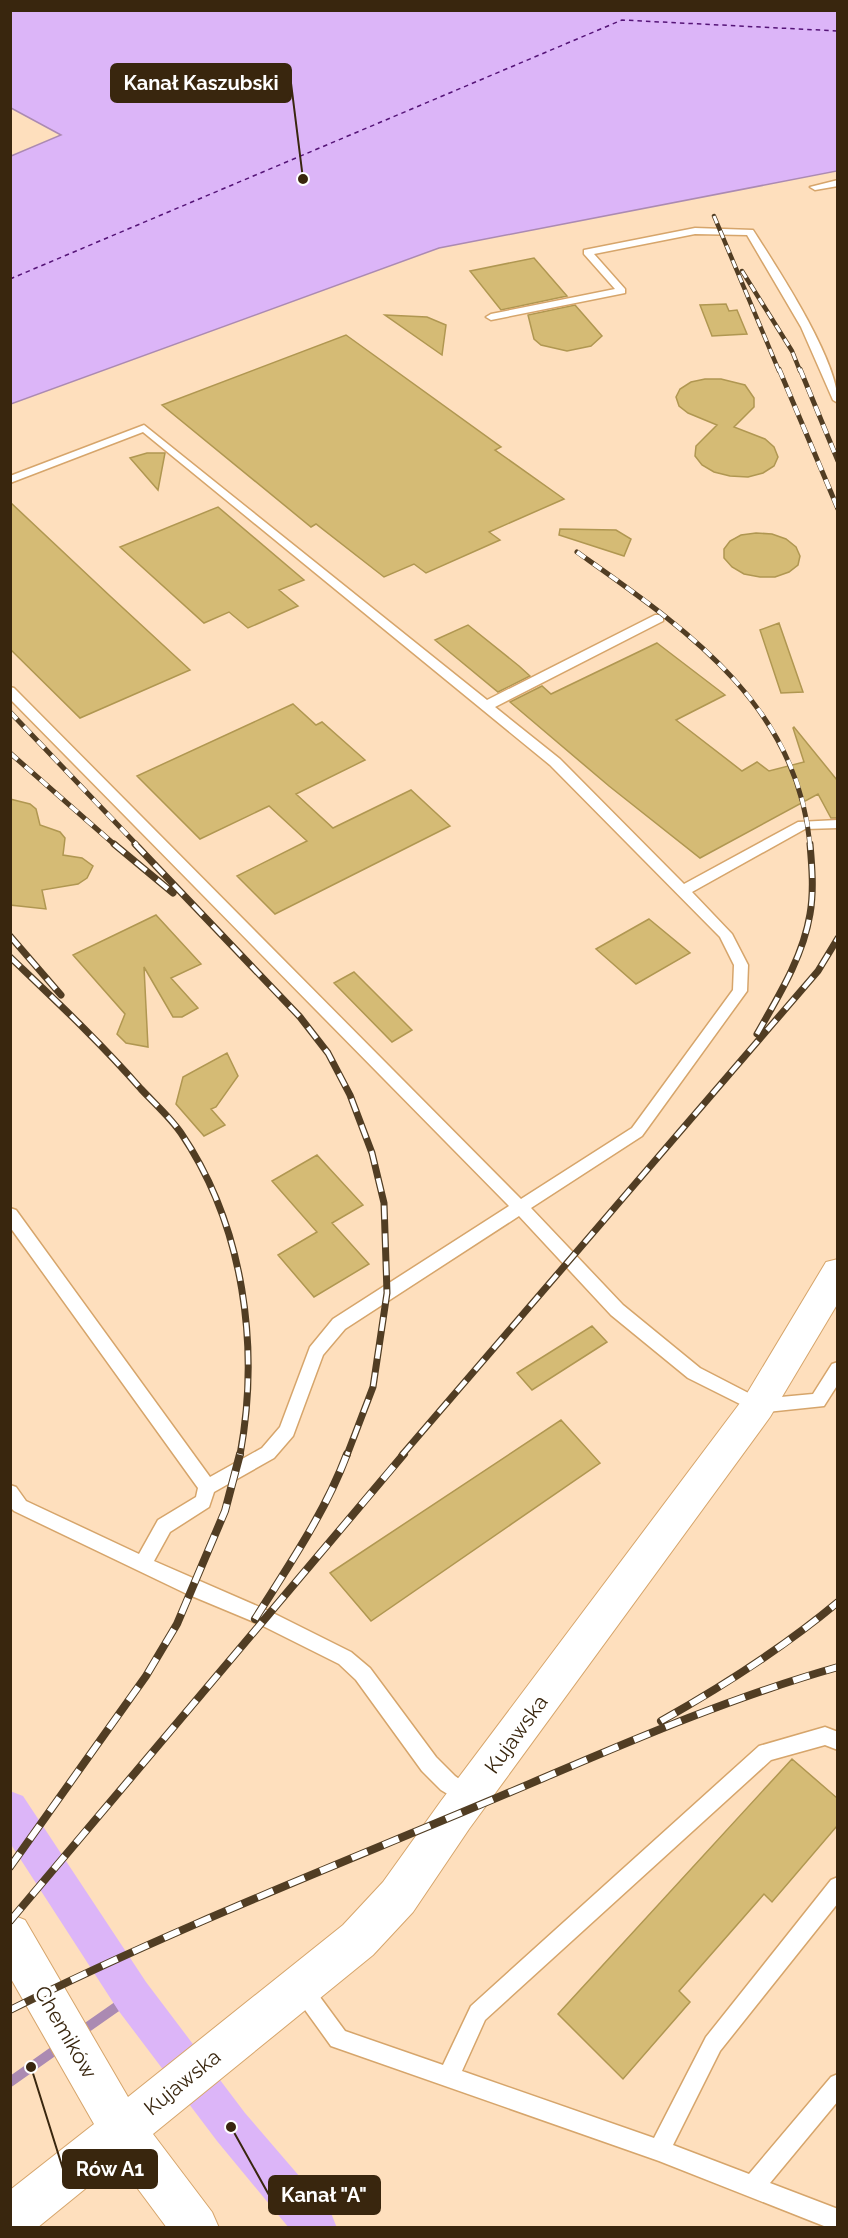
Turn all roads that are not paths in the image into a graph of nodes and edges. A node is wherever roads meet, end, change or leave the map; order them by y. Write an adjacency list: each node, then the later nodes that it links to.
1 (837, 183): 2 (lane)
2 (815, 187)
3 (491, 317): 4 (lane)
4 (837, 400)
5 (10, 480): 8 (lane)
6 (659, 618): 8 (lane)
7 (10, 691): 11 (lane)
8 (486, 706): 10 (lane)
9 (837, 824): 10 (lane)
10 (683, 891): 11 (lane)
11 (521, 1208): 15 (lane); 16 (lane)
12 (10, 1214): 16 (lane)
13 (837, 1272): 15 (street, Kujawska)
14 (837, 1369): 15 (lane)
15 (758, 1406): 20 (street, Kujawska)
16 (207, 1487): 18 (lane)
17 (10, 1492): 18 (lane)
18 (143, 1564): 20 (lane)
19 (837, 1741): 24 (lane)
20 (469, 1798): 23 (street, Kujawska)
21 (837, 1887): 27 (lane)
22 (10, 1935): 26 (street, Chemików)
23 (300, 1987): 24 (lane); 26 (street, Kujawska)
24 (449, 2076): 27 (lane)
25 (837, 2084): 28 (lane)
26 (122, 2130): 29 (street, Kujawska); 31 (street, Chemików)
27 (659, 2150): 28 (lane)
28 (752, 2188): 30 (lane)
29 (10, 2220)
30 (837, 2220)
31 (196, 2228)

